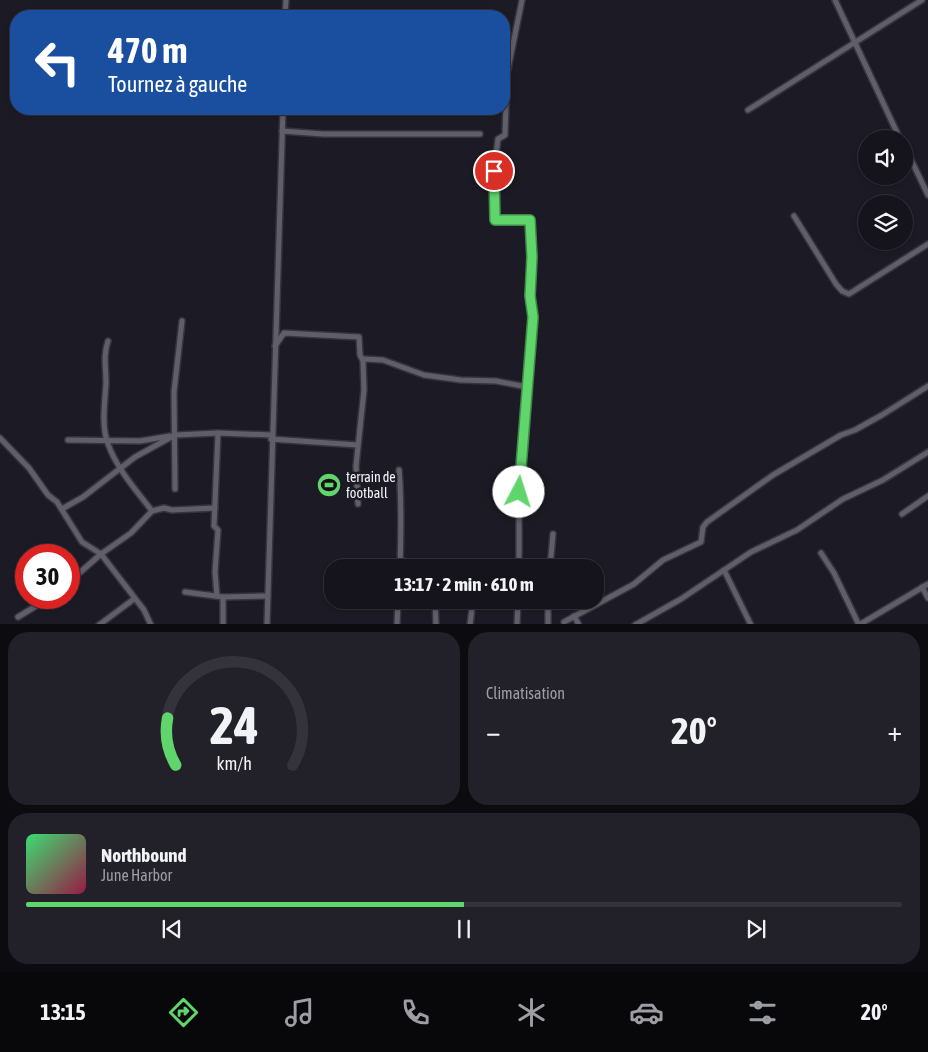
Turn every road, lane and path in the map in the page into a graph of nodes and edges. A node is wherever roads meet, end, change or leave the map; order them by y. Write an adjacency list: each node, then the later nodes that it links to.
1 (522, 0): 5 (street)
2 (835, 0): 4 (street)
3 (922, 0): 4 (street)
4 (856, 41): 6 (street); 9 (street)
5 (510, 59)
6 (748, 110)
7 (283, 115): 10 (street)
8 (506, 115): 23 (street)
9 (896, 130)
10 (282, 131): 11 (street); 17 (street)
11 (480, 134)
12 (913, 165): 13 (street)
13 (928, 196)
14 (794, 216): 15 (street)
15 (928, 244)
16 (182, 321): 25 (street)
17 (275, 332): 18 (street); 20 (street)
18 (284, 333): 20 (street); 21 (street)
19 (108, 341): 29 (street)
20 (275, 346): 26 (street)
21 (363, 359): 23 (street); 30 (street)
22 (928, 386): 63 (street)
23 (527, 387): 45 (street)
24 (218, 432): 25 (street); 26 (street); 37 (street)
25 (176, 435): 29 (street); 32 (street); 34 (street)
26 (272, 437): 30 (street); 53 (street)
27 (0, 438): 38 (street)
28 (68, 440): 29 (street)
29 (107, 443): 32 (street)
30 (358, 445): 36 (street)
31 (928, 452): 47 (street)
32 (120, 468): 38 (street); 39 (street)
33 (399, 470): 44 (street)
34 (175, 488)
35 (928, 496): 40 (street)
36 (358, 504)
37 (215, 508): 39 (street); 52 (street)
38 (62, 509): 42 (street)
39 (152, 511): 42 (street)
40 (902, 514)
41 (553, 534): 46 (street)
42 (101, 554): 48 (street); 56 (street)
43 (820, 554): 78 (street)
44 (400, 559)
45 (519, 559)
46 (551, 559)
47 (724, 570): 76 (street); 77 (street)
48 (80, 572)
49 (928, 584): 50 (street)
50 (922, 587): 55 (street); 78 (street)
51 (185, 592): 52 (street)
52 (217, 596): 54 (street)
53 (268, 596): 54 (street); 69 (street)
54 (223, 597): 68 (street)
55 (928, 598)
56 (134, 599): 66 (street); 67 (street)
57 (31, 609): 64 (street)
58 (398, 609): 70 (street)
59 (435, 609): 71 (street)
60 (471, 609): 72 (street)
61 (518, 609): 73 (street)
62 (548, 609): 74 (street)
63 (574, 616): 65 (street); 75 (street)
64 (18, 617)
65 (564, 622)
66 (99, 624)
67 (151, 624)
68 (223, 624)
69 (267, 624)
70 (397, 624)
71 (436, 624)
72 (470, 624)
73 (517, 624)
74 (548, 624)
75 (579, 624)
76 (635, 624)
77 (752, 624)
78 (859, 624)

